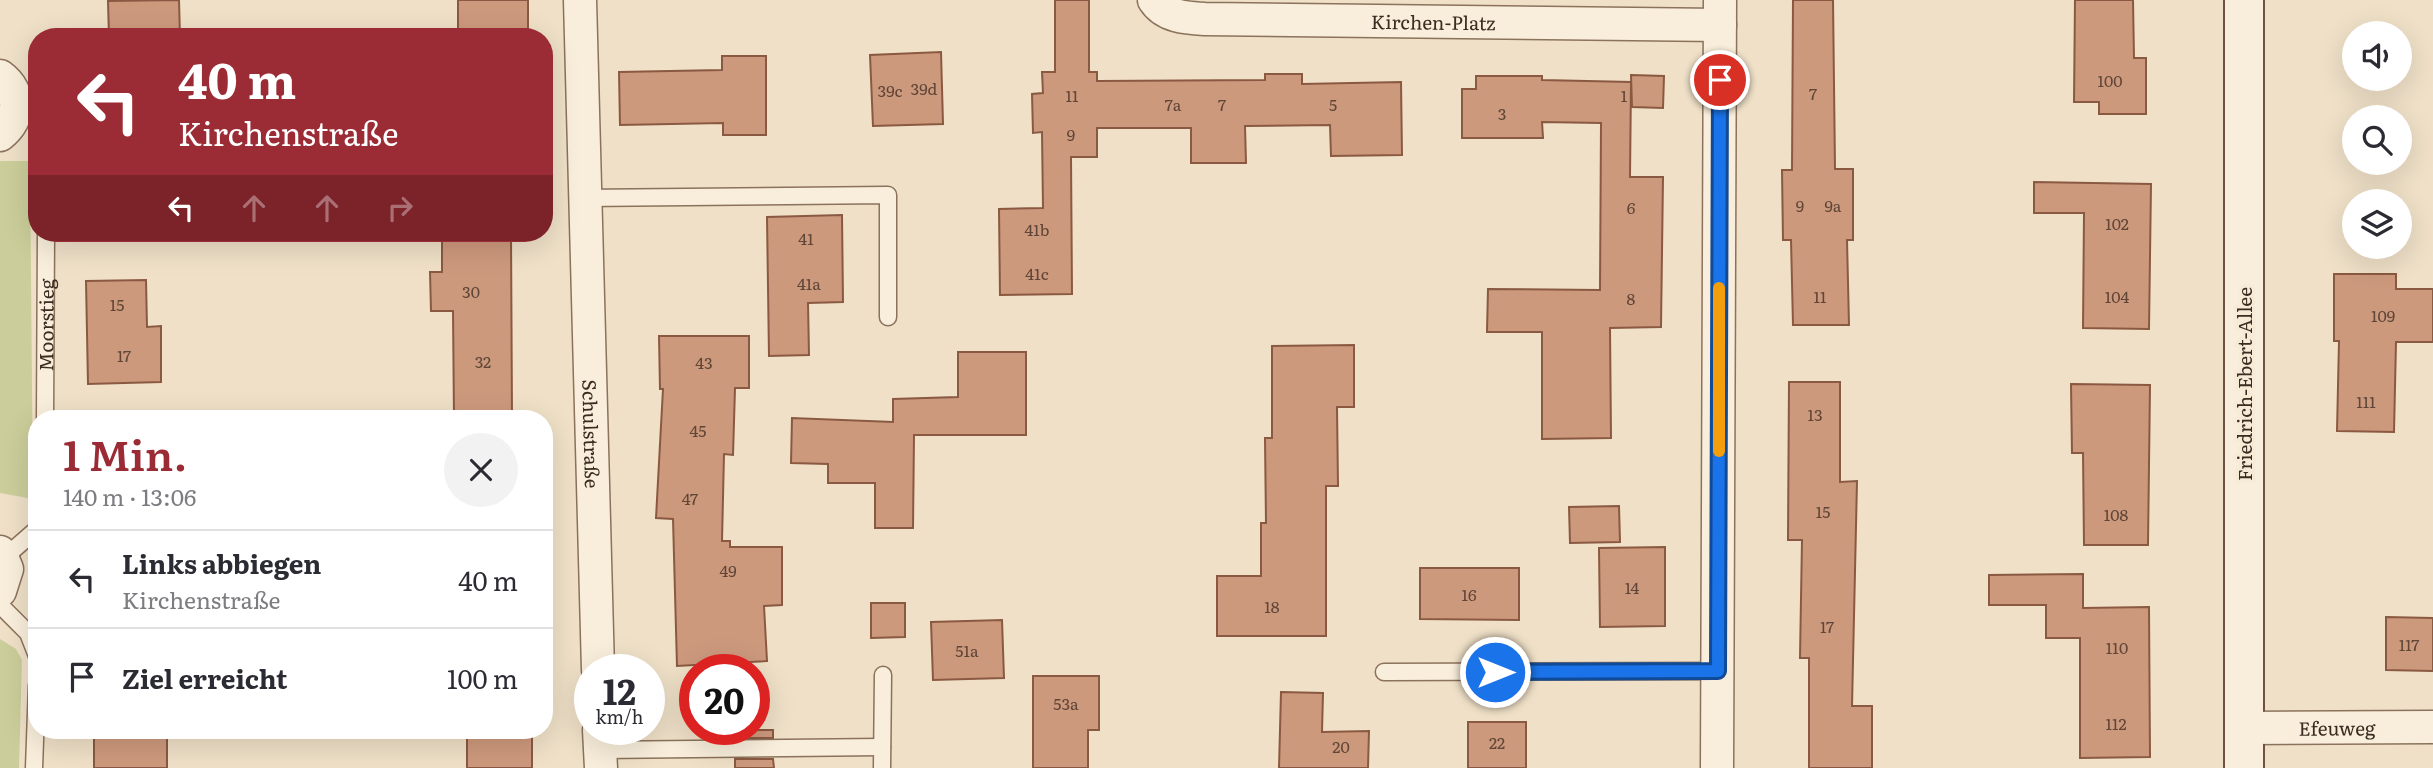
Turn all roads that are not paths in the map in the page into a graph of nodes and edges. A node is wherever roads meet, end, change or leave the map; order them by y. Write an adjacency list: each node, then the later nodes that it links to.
1 (580, 0): 8 (street, Schulstraße)
2 (1154, 0): 4 (street, Kirchen-Platz)
3 (2244, 0): 22 (street, Friedrich-Ebert-Allee)
4 (1720, 13): 18 (street)
5 (0, 76): 6 (street)
6 (27, 114): 7 (street)
7 (0, 135)
8 (583, 198): 10 (lane); 17 (street, Schulstraße)
9 (46, 242): 11 (lane, Moorstieg)
10 (888, 317)
11 (45, 410)
12 (28, 536): 13 (lane)
13 (2, 555): 14 (street)
14 (0, 592)
15 (0, 605): 16 (lane)
16 (28, 633)
17 (597, 654)
18 (1718, 671): 19 (lane); 28 (street)
19 (1384, 672)
20 (883, 675): 24 (lane)
21 (2433, 727): 22 (street, Efeuweg)
22 (2243, 728): 29 (street, Friedrich-Ebert-Allee)
23 (35, 739): 26 (lane)
24 (882, 747): 25 (lane); 27 (lane)
25 (600, 749)
26 (34, 768)
27 (882, 768)
28 (1717, 768)
29 (2244, 768)

